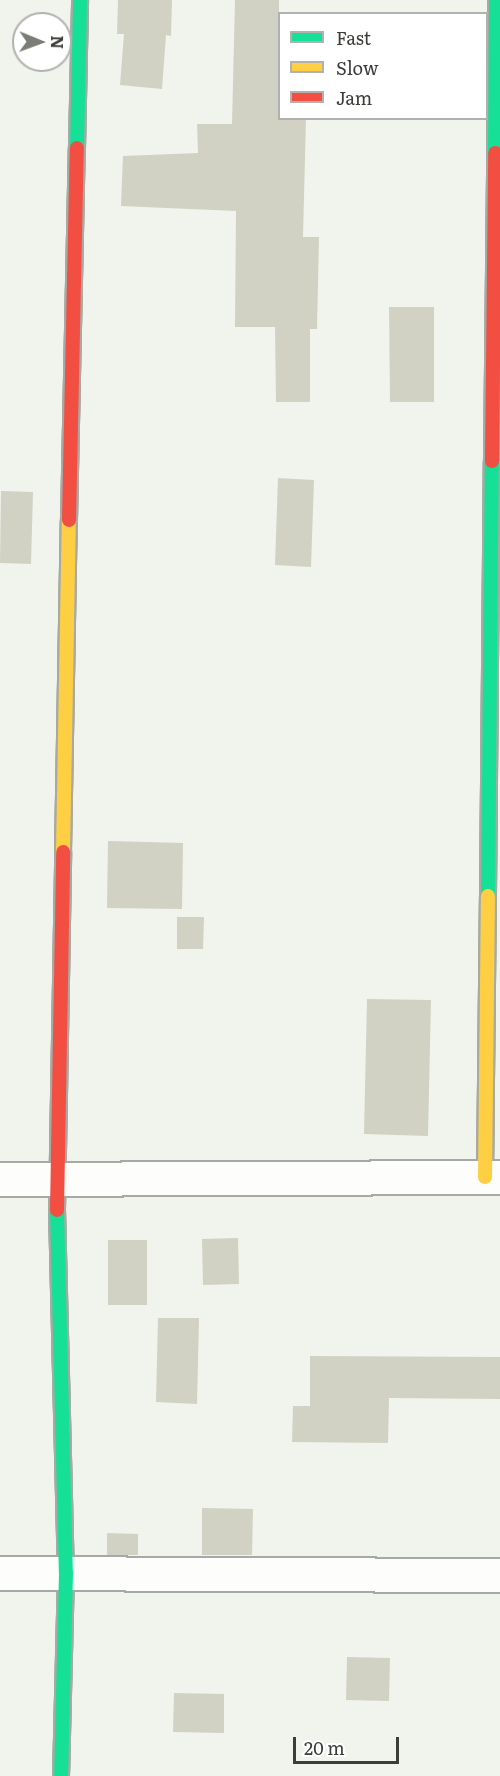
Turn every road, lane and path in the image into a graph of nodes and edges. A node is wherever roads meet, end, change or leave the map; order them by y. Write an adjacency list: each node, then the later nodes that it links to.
1 (80, 0): 5 (street)
2 (496, 0): 3 (street)
3 (492, 1177): 5 (street)
4 (0, 1179): 5 (street)
5 (56, 1179): 7 (street)
6 (0, 1572): 7 (street)
7 (66, 1573): 8 (street); 9 (street)
8 (500, 1575)
9 (61, 1776)

